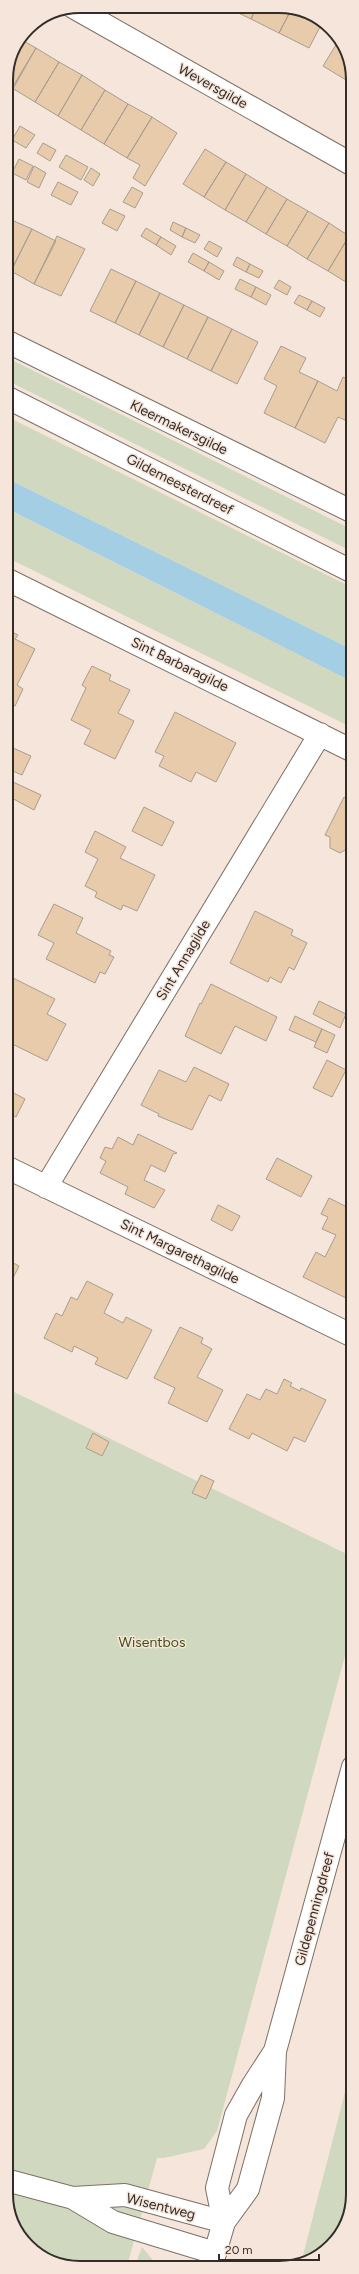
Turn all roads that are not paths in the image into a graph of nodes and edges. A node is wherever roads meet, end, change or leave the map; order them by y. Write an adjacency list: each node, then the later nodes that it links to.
1 (84, 13): 2 (street, Weversgilde)
2 (346, 161)
3 (13, 344): 5 (street, Kleermakersgilde)
4 (13, 401): 6 (street, Gildemeesterdreef)
5 (346, 509)
6 (346, 568)
7 (13, 582): 8 (street, Sint Barbaragilde)
8 (320, 734): 9 (street, Sint Barbaragilde); 11 (street, Sint Annagilde)
9 (346, 747)
10 (13, 1170): 11 (street, Sint Margarethagilde)
11 (46, 1187): 12 (street, Sint Margarethagilde)
12 (346, 1333)
13 (346, 1793): 14 (street, Gildepenningdreef)
14 (276, 2052): 17 (street, Gildepenningdreef); 17 (street, Gildepenningdreef)
15 (13, 2182): 16 (street, Wisentweg)
16 (73, 2198): 17 (street, Wisentweg); 18 (street, Wisentweg)
17 (224, 2222): 18 (street, Gildepenningdreef)
18 (213, 2260)

